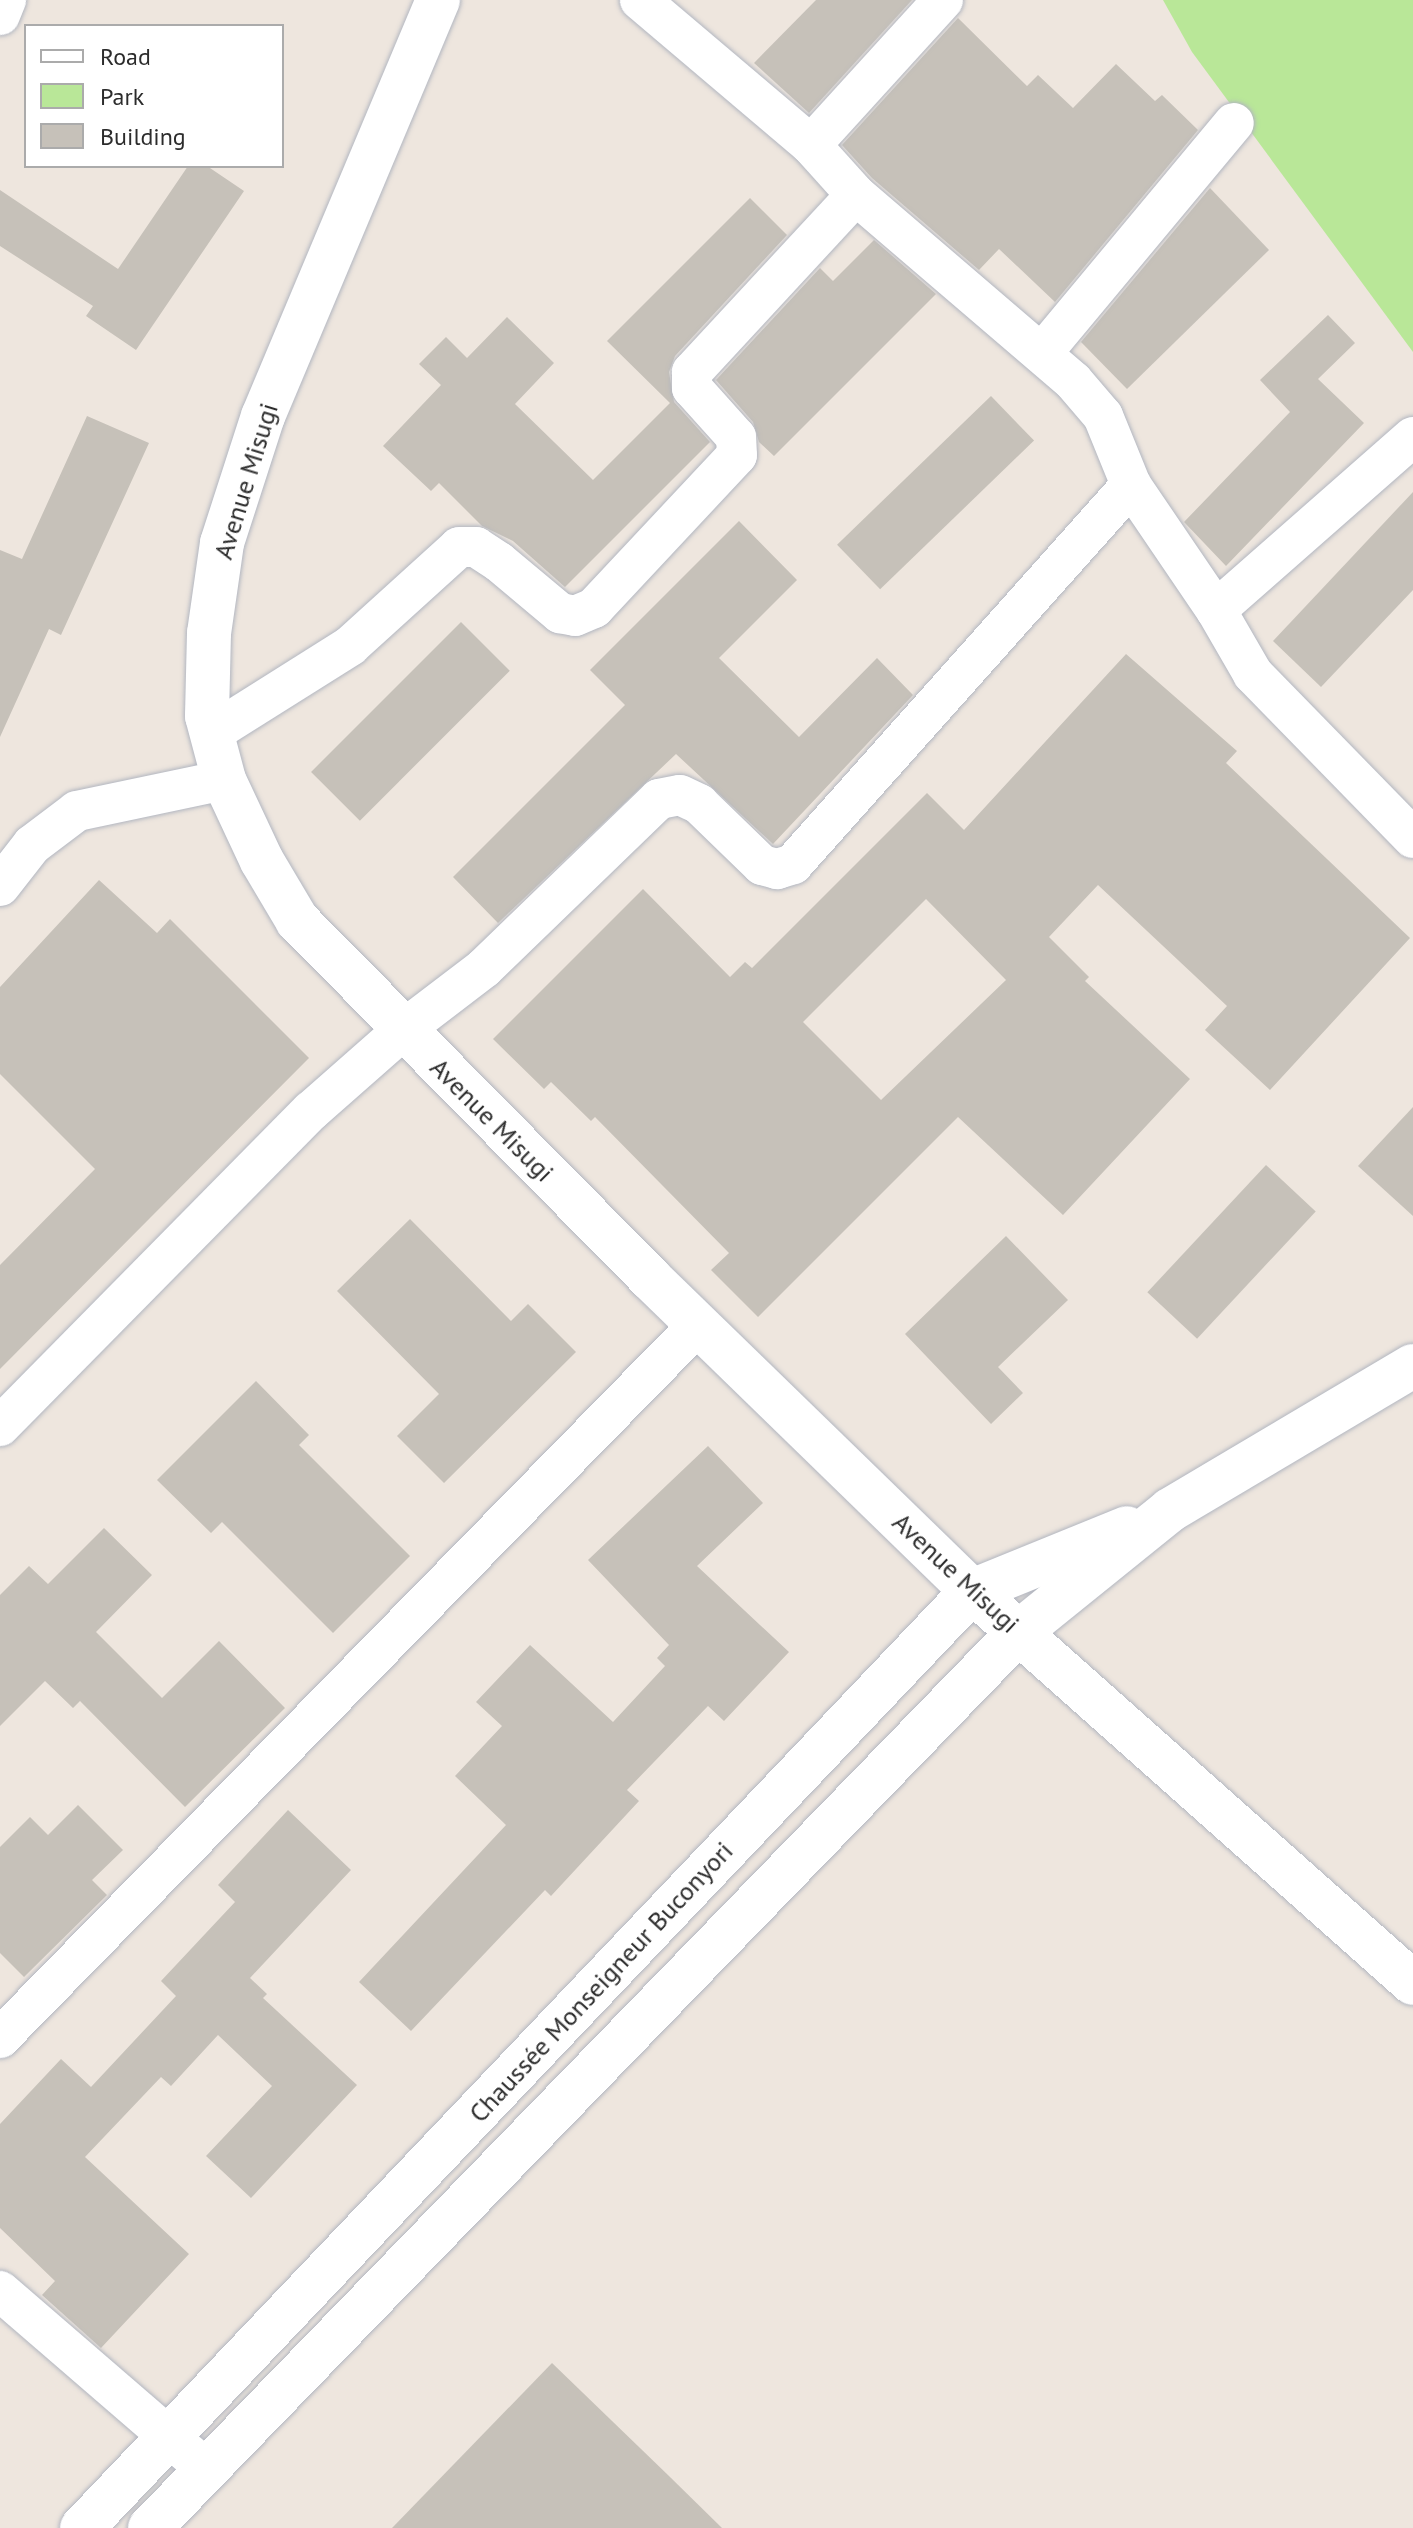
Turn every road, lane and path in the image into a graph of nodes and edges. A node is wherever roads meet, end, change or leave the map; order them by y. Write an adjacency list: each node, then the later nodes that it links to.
1 (6, 0): 5 (street)
2 (438, 0): 13 (street, Avenue Misugi)
3 (640, 0): 7 (street)
4 (943, 0): 7 (street)
5 (0, 15)
6 (1234, 123): 9 (street)
7 (811, 145): 8 (street)
8 (856, 195): 9 (street); 13 (street)
9 (1043, 352): 11 (street)
10 (1413, 437): 12 (street)
11 (1131, 485): 12 (street); 17 (street)
12 (1216, 610): 15 (street)
13 (212, 733): 14 (street, Avenue Misugi)
14 (224, 780): 16 (street); 17 (street, Avenue Misugi)
15 (1413, 838)
16 (0, 886)
17 (403, 1030): 18 (street, Avenue Misugi); 20 (street)
18 (698, 1325): 22 (street, Avenue Misugi); 25 (street)
19 (1413, 1366): 21 (street, Chaussée Monseigneur Buconyori)
20 (0, 1426)
21 (1170, 1510): 22 (street, Chaussée Monseigneur Buconyori); 23 (street, Chaussée Monseigneur Buconyori)
22 (972, 1591): 23 (street, Avenue Misugi); 27 (street, Chaussée Monseigneur Buconyori)
23 (1019, 1632): 24 (street, Avenue Misugi); 28 (street, Chaussée Monseigneur Buconyori)
24 (1413, 1983)
25 (0, 2038)
26 (0, 2291): 27 (street)
27 (168, 2440): 28 (street); 29 (street, Chaussée Monseigneur Buconyori)
28 (206, 2469): 30 (street, Chaussée Monseigneur Buconyori)
29 (82, 2528)
30 (150, 2528)

